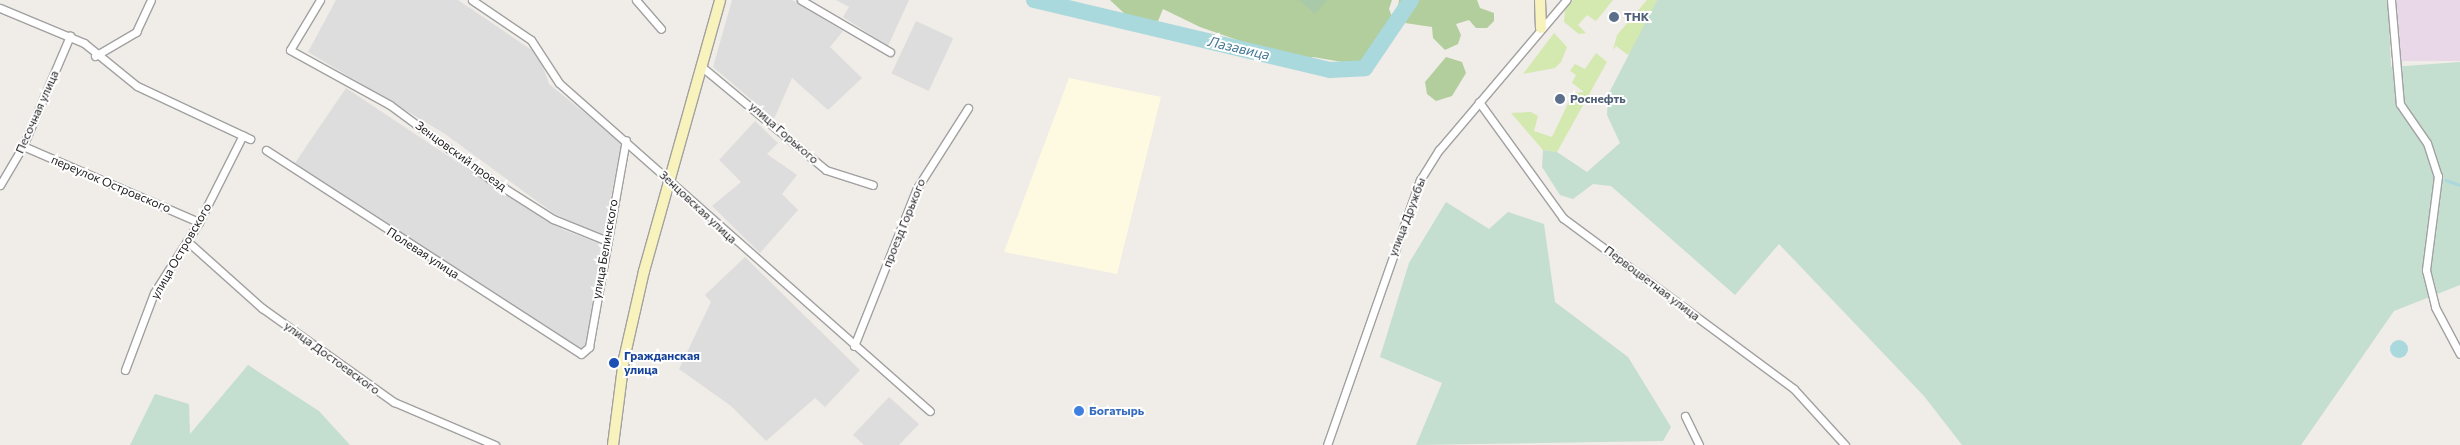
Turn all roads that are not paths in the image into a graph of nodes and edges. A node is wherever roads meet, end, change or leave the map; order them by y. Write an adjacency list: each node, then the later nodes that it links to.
1 (151, 0): 15 (street)
2 (320, 0): 28 (street, Зенцовский проезд)
3 (472, 0): 21 (street, Зенцовская улица)
4 (636, 0): 12 (street)
5 (720, 0): 16 (main road)
6 (801, 0): 14 (street)
7 (1540, 0): 11 (main road)
8 (1566, 0): 11 (street, улица Дружбы)
9 (2391, 0): 32 (street)
10 (0, 8): 13 (street)
11 (1541, 28): 17 (street, улица Дружбы)
12 (661, 29)
13 (70, 36): 15 (street); 22 (street, Песочная улица)
14 (890, 52)
15 (95, 56): 19 (street)
16 (702, 67): 24 (main road); 26 (street, улица Горького)
17 (1479, 102): 38 (street, улица Дружбы); 40 (street, Первоцветная улица)
18 (968, 108): 30 (street, проезд Горького)
19 (243, 135): 20 (street); 27 (street, улица Островского)
20 (250, 140)
21 (626, 140): 24 (street, Зенцовская улица); 28 (street, улица Белинского)
22 (23, 146): 25 (street, Песочная улица); 27 (street, переулок Островского)
23 (266, 150): 31 (street, Полевая улица)
24 (669, 180): 30 (street, Зенцовская улица); 37 (main road)
25 (0, 185)
26 (874, 185)
27 (199, 222): 29 (street, улица Островского)
28 (605, 240): 31 (street, улица Белинского)
29 (187, 241): 33 (street, улица Островского); 36 (street, улица Достоевского)
30 (854, 346): 34 (street, Зенцовская улица)
31 (581, 354)
32 (2460, 354)
33 (125, 370)
34 (930, 411)
35 (1685, 416): 39 (street)
36 (495, 445)
37 (613, 445)
38 (1327, 445)
39 (1699, 445)
40 (1845, 445)

